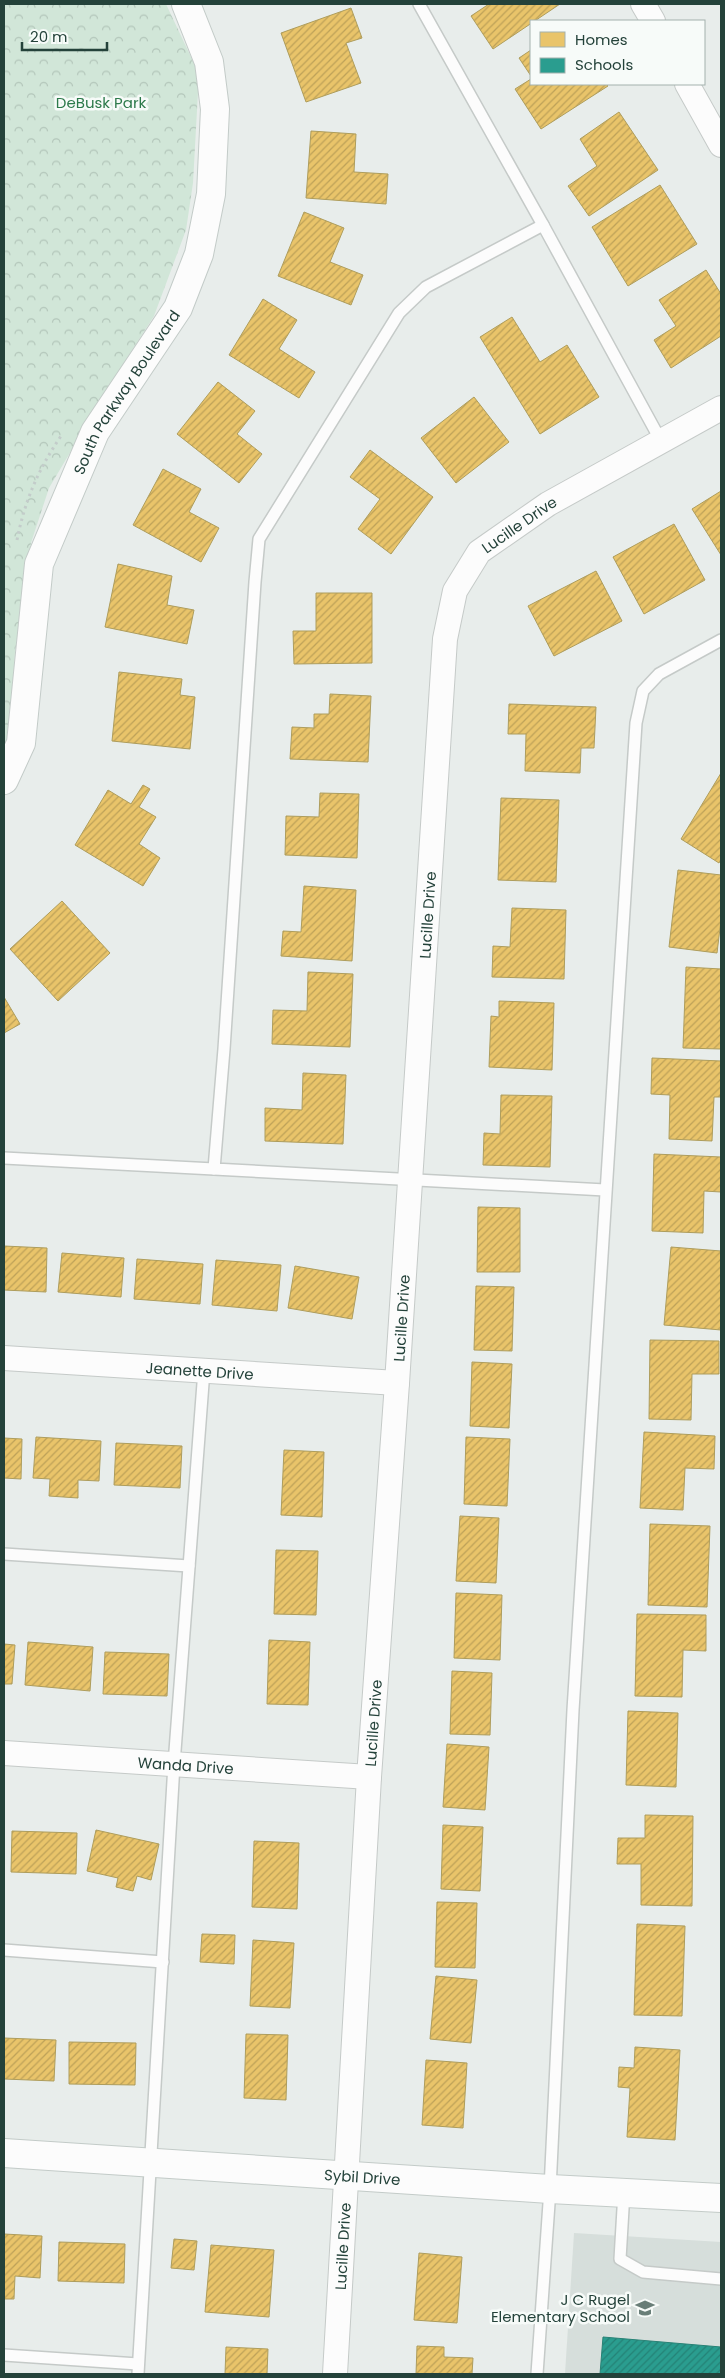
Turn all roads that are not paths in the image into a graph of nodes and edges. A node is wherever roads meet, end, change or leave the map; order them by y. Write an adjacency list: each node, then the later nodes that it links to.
1 (186, 4): 11 (street, South Parkway Boulevard)
2 (419, 4): 7 (lane)
3 (643, 4): 4 (street)
4 (651, 20)
5 (688, 85): 6 (street)
6 (721, 145)
7 (542, 225): 9 (lane); 13 (lane)
8 (721, 408): 9 (street, Lucille Drive)
9 (661, 441): 14 (street, Lucille Drive)
10 (721, 640): 15 (lane)
11 (4, 780)
12 (4, 1158): 13 (lane)
13 (214, 1169): 14 (lane)
14 (410, 1180): 15 (lane); 18 (street, Lucille Drive)
15 (605, 1190): 29 (lane)
16 (4, 1358): 17 (street, Jeanette Drive)
17 (204, 1370): 18 (street, Jeanette Drive); 20 (lane)
18 (397, 1383): 23 (street, Lucille Drive)
19 (4, 1554): 20 (lane)
20 (189, 1566): 22 (lane)
21 (4, 1753): 22 (street, Wanda Drive)
22 (174, 1764): 23 (street, Wanda Drive); 25 (lane)
23 (369, 1777): 28 (street, Lucille Drive)
24 (4, 1950): 25 (lane)
25 (163, 1962): 27 (lane)
26 (4, 2153): 27 (street, Sybil Drive)
27 (151, 2162): 28 (street, Sybil Drive); 34 (lane)
28 (346, 2174): 29 (street, Sybil Drive); 35 (street, Lucille Drive)
29 (550, 2189): 30 (street, Sybil Drive); 36 (lane)
30 (624, 2192): 31 (street, Sybil Drive); 32 (lane)
31 (721, 2198)
32 (721, 2279)
33 (4, 2355): 34 (lane)
34 (138, 2369)
35 (335, 2374)
36 (537, 2374)

